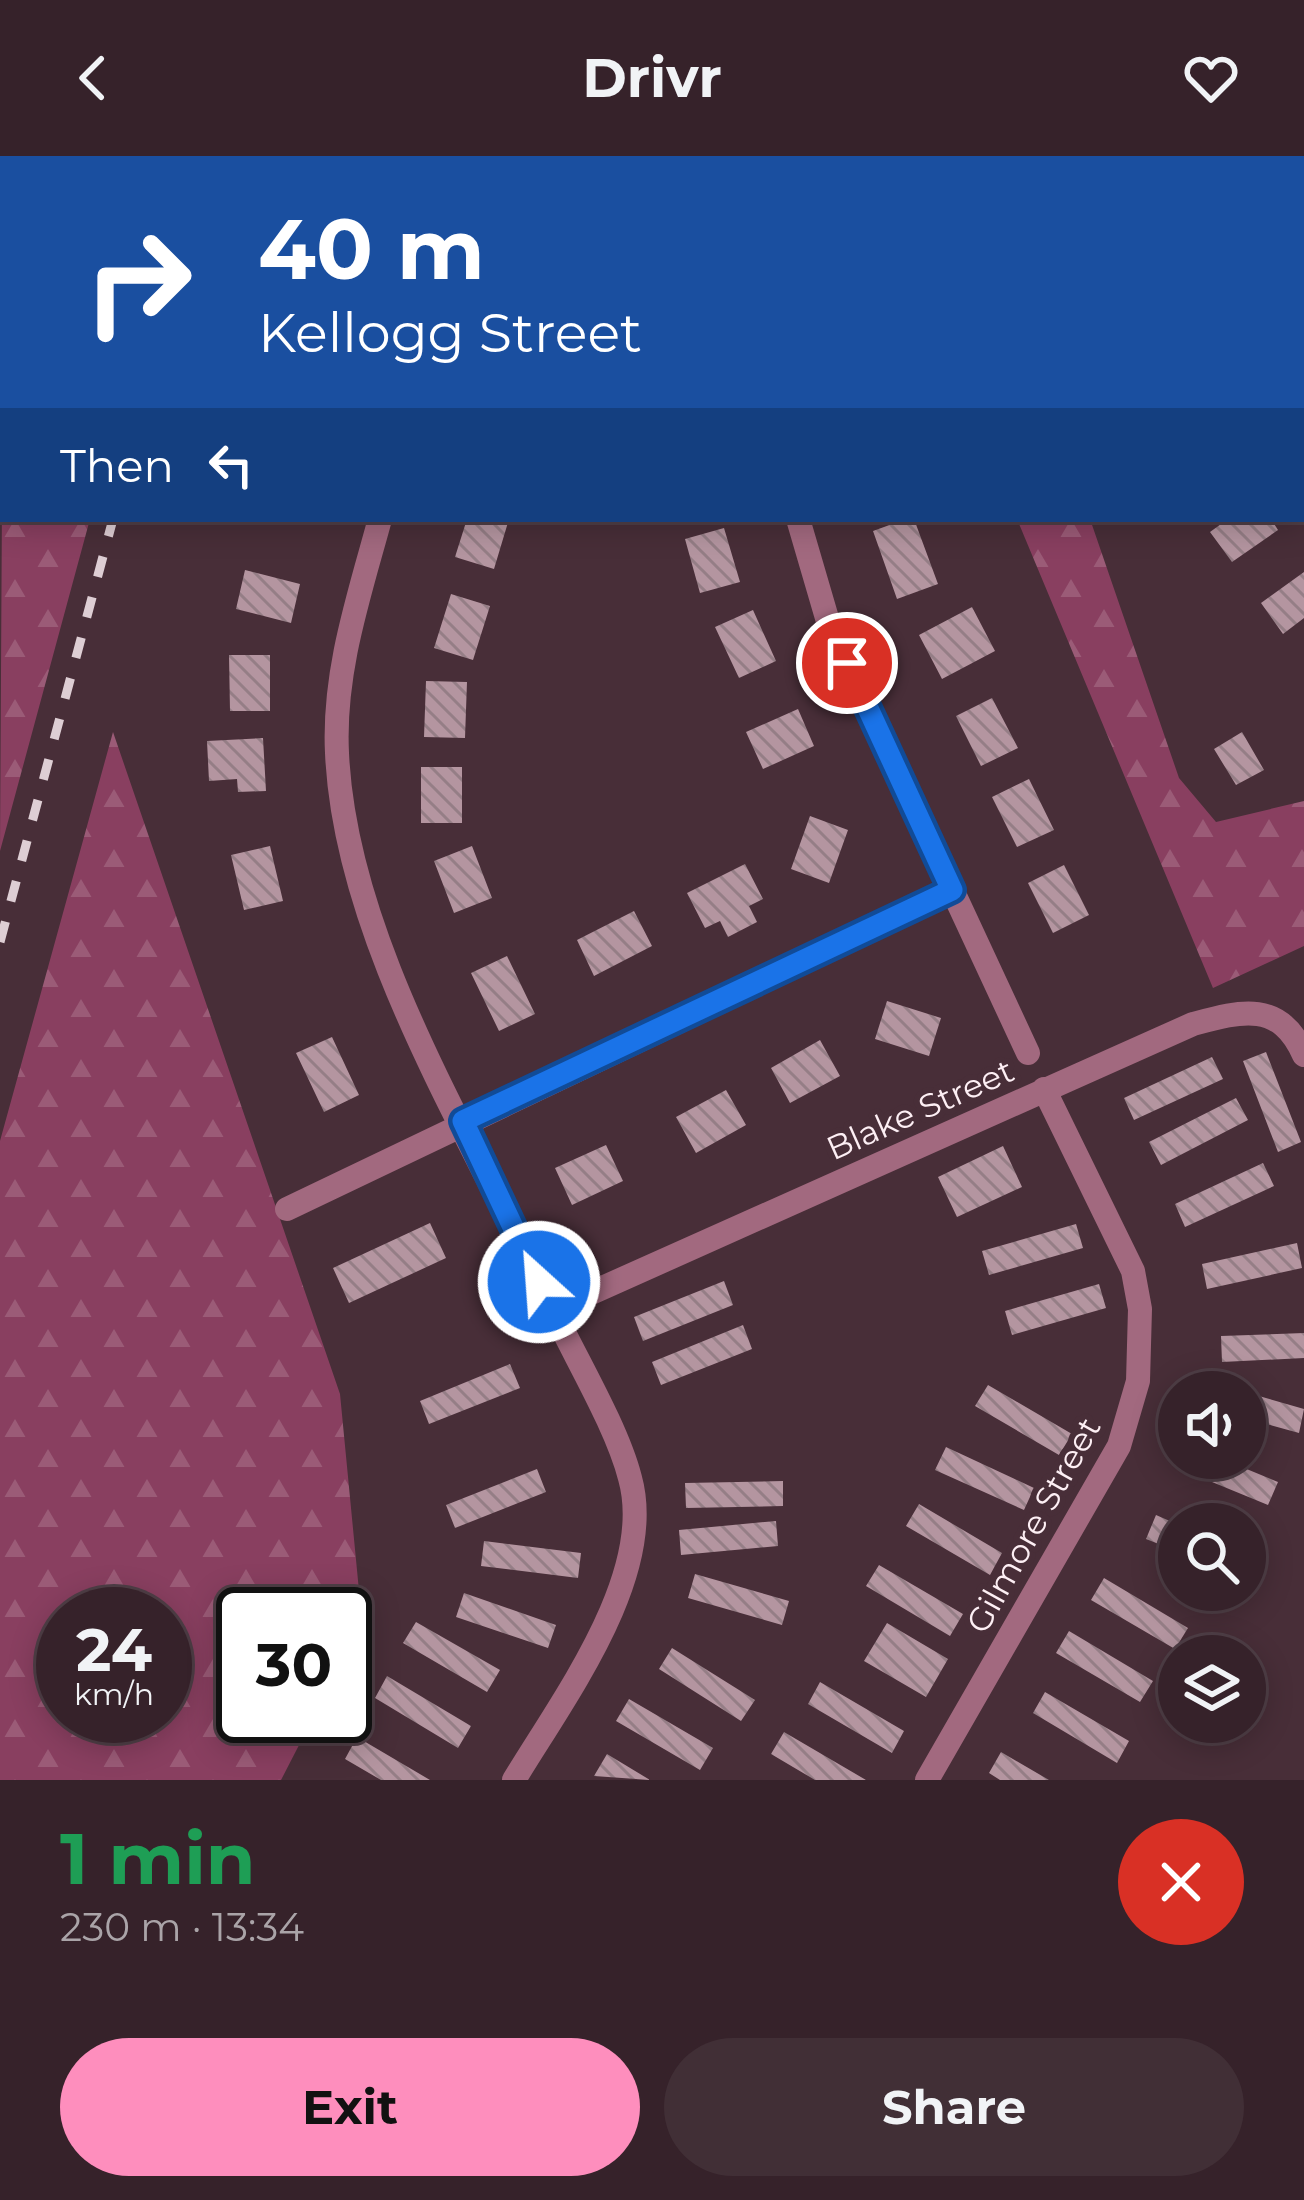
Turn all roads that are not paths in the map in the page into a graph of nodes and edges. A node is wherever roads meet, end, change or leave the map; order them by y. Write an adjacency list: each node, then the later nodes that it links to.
1 (379, 522): 7 (street)
2 (799, 522): 3 (street)
3 (952, 890): 4 (street); 7 (street)
4 (1028, 1053)
5 (1304, 1054): 6 (street, Blake Street)
6 (1044, 1089): 10 (street, Blake Street); 11 (street, Gilmore Street)
7 (463, 1121): 8 (street); 9 (street)
8 (287, 1209)
9 (539, 1282)
10 (514, 1780)
11 (927, 1780)

